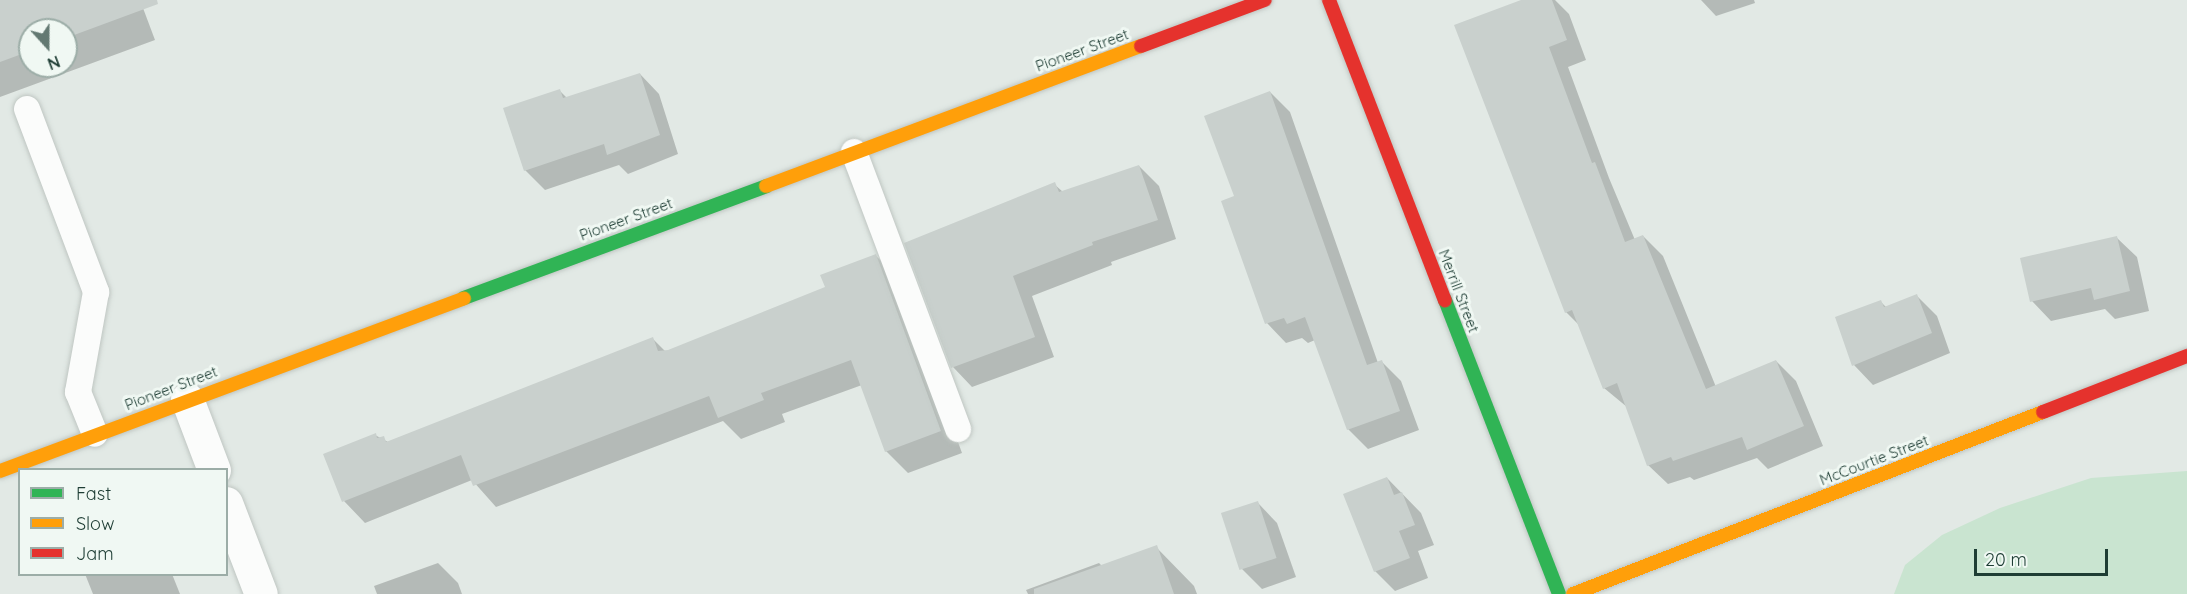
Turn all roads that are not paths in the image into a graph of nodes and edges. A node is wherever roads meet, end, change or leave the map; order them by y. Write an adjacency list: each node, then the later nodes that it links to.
1 (1265, 0): 4 (street, Pioneer Street)
2 (1329, 0): 13 (street, Merrill Street)
3 (27, 109): 8 (lane)
4 (854, 152): 6 (street, Pioneer Street); 7 (lane)
5 (2187, 356): 14 (street, McCourtie Street)
6 (187, 399): 8 (street, Pioneer Street); 9 (street)
7 (958, 429)
8 (95, 434): 10 (street, Pioneer Street)
9 (213, 468)
10 (0, 471)
11 (228, 508): 12 (street)
12 (261, 594)
13 (1559, 594)
14 (1573, 594)

